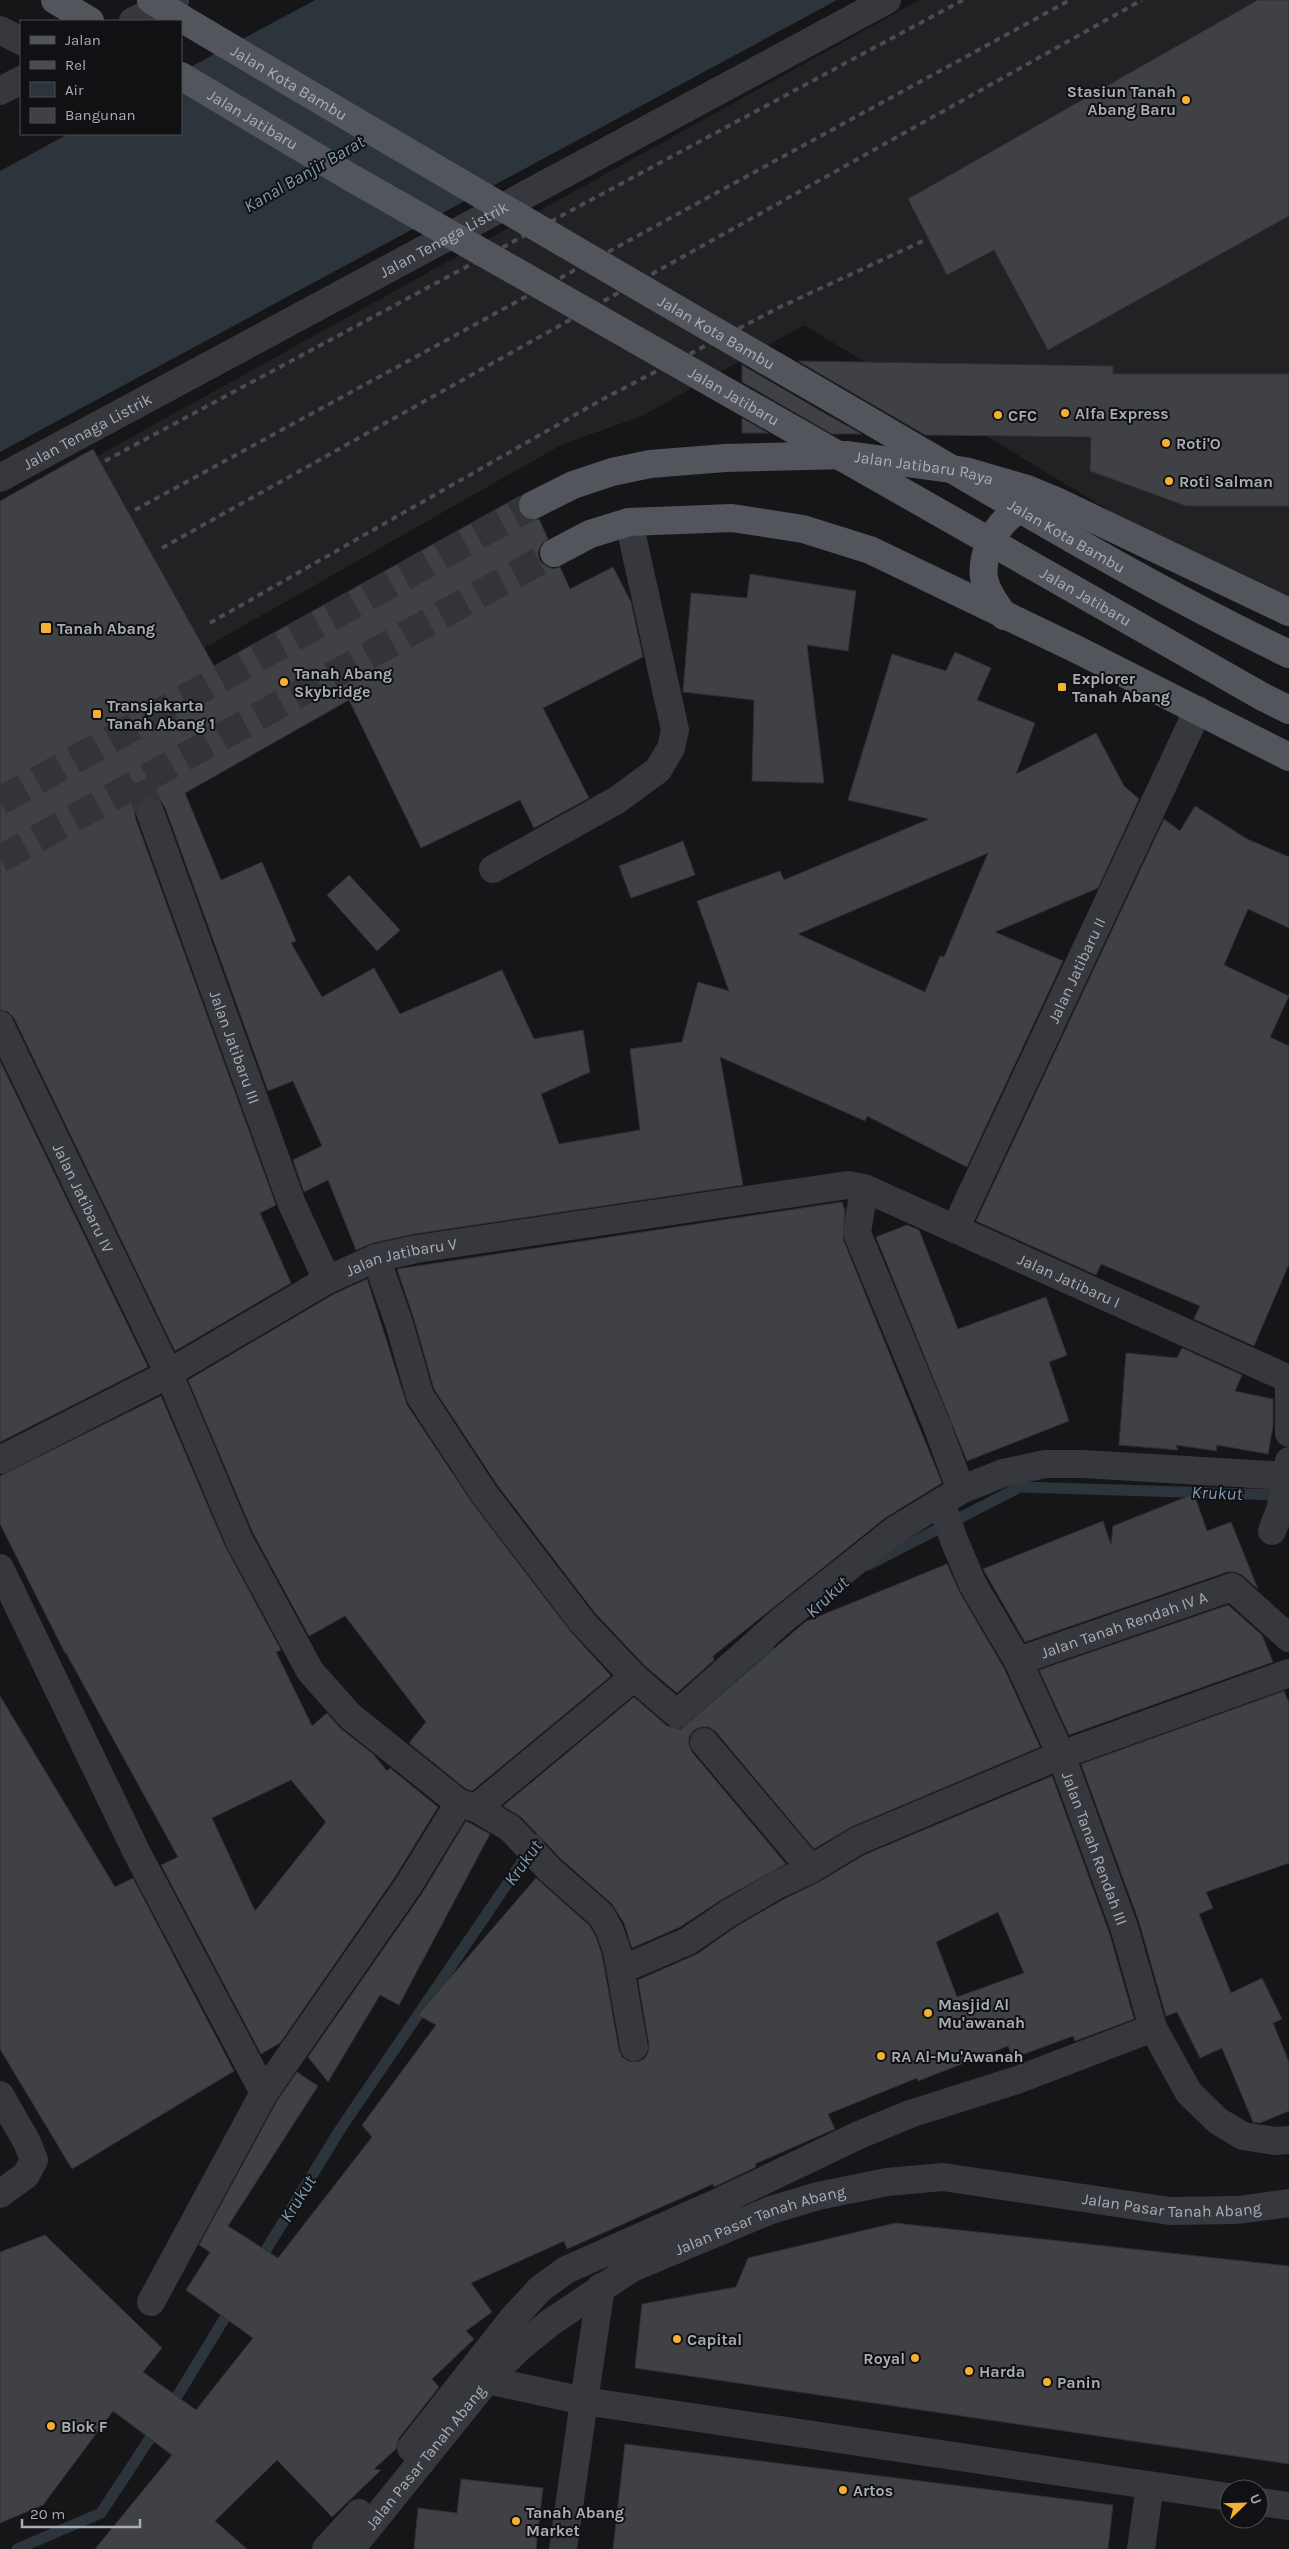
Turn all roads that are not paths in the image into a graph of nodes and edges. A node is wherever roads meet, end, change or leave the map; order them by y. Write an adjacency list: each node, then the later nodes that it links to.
1 (55, 0): 5 (main road)
2 (151, 0): 19 (main road, Jalan Kota Bambu, bridge)
3 (175, 0): 6 (street)
4 (887, 0): 12 (street, Jalan Tenaga Listrik)
5 (88, 20)
6 (135, 20)
7 (0, 30): 8 (street)
8 (20, 40)
9 (182, 77): 21 (main road, Jalan Jatibaru, bridge)
10 (20, 81): 11 (street)
11 (0, 92)
12 (0, 478)
13 (1056, 500): 14 (main road, Jalan Jatibaru Raya); 17 (main road, Jalan Jatibaru Raya); 18 (main road)
14 (533, 505)
15 (629, 522): 16 (main road); 18 (main road); 24 (street)
16 (554, 552)
17 (1289, 612)
18 (1004, 616): 20 (main road)
19 (1289, 654)
20 (1198, 710): 22 (main road); 27 (street, Jalan Jatibaru II)
21 (1289, 710)
22 (1289, 757)
23 (150, 812): 29 (street, Jalan Jatibaru III)
24 (493, 869)
25 (0, 1025): 30 (street, Jalan Jatibaru IV)
26 (856, 1186): 27 (street, Jalan Jatibaru I); 28 (street, Jalan Jatibaru V); 35 (street, Jalan Tanah Rendah III)
27 (955, 1229): 31 (street, Jalan Jatibaru I)
28 (376, 1258): 29 (street, Jalan Jatibaru V); 41 (street)
29 (327, 1280): 30 (street, Jalan Jatibaru V)
30 (168, 1372): 33 (street, Jalan Jatibaru V); 44 (street, Jalan Jatibaru IV)
31 (1289, 1378): 32 (street)
32 (1289, 1433)
33 (0, 1460)
34 (1287, 1473): 35 (street); 36 (street)
35 (950, 1513): 39 (street, Jalan Tanah Rendah III); 41 (street)
36 (1276, 1520)
37 (0, 1568): 49 (street)
38 (1289, 1638): 39 (street, Jalan Tanah Rendah IV A)
39 (1018, 1661): 43 (street, Jalan Tanah Rendah III)
40 (1289, 1672): 43 (street)
41 (634, 1677): 44 (street)
42 (704, 1742): 45 (street)
43 (1060, 1755): 45 (street); 47 (street, Jalan Tanah Rendah III)
44 (468, 1805): 46 (street, Jalan Jatibaru IV); 49 (street)
45 (811, 1869): 46 (street)
46 (621, 1970): 48 (street, Jalan Jatibaru IV)
47 (1153, 2028): 51 (street, Jalan Tanah Rendah III); 62 (street)
48 (634, 2046)
49 (264, 2093): 55 (street)
50 (0, 2095): 52 (street)
51 (1289, 2140)
52 (0, 2194)
53 (1289, 2203): 54 (street, Jalan Pasar Tanah Abang)
54 (601, 2288): 56 (street, Jalan Pasar Tanah Abang); 57 (street)
55 (152, 2302)
56 (487, 2380): 57 (street); 63 (street, Jalan Pasar Tanah Abang)
57 (584, 2401): 58 (street); 64 (street)
58 (1150, 2485): 59 (street); 65 (street)
59 (1219, 2495)
60 (1269, 2503): 61 (street)
61 (1289, 2506)
62 (326, 2549)
63 (351, 2549)
64 (563, 2549)
65 (1141, 2549)

